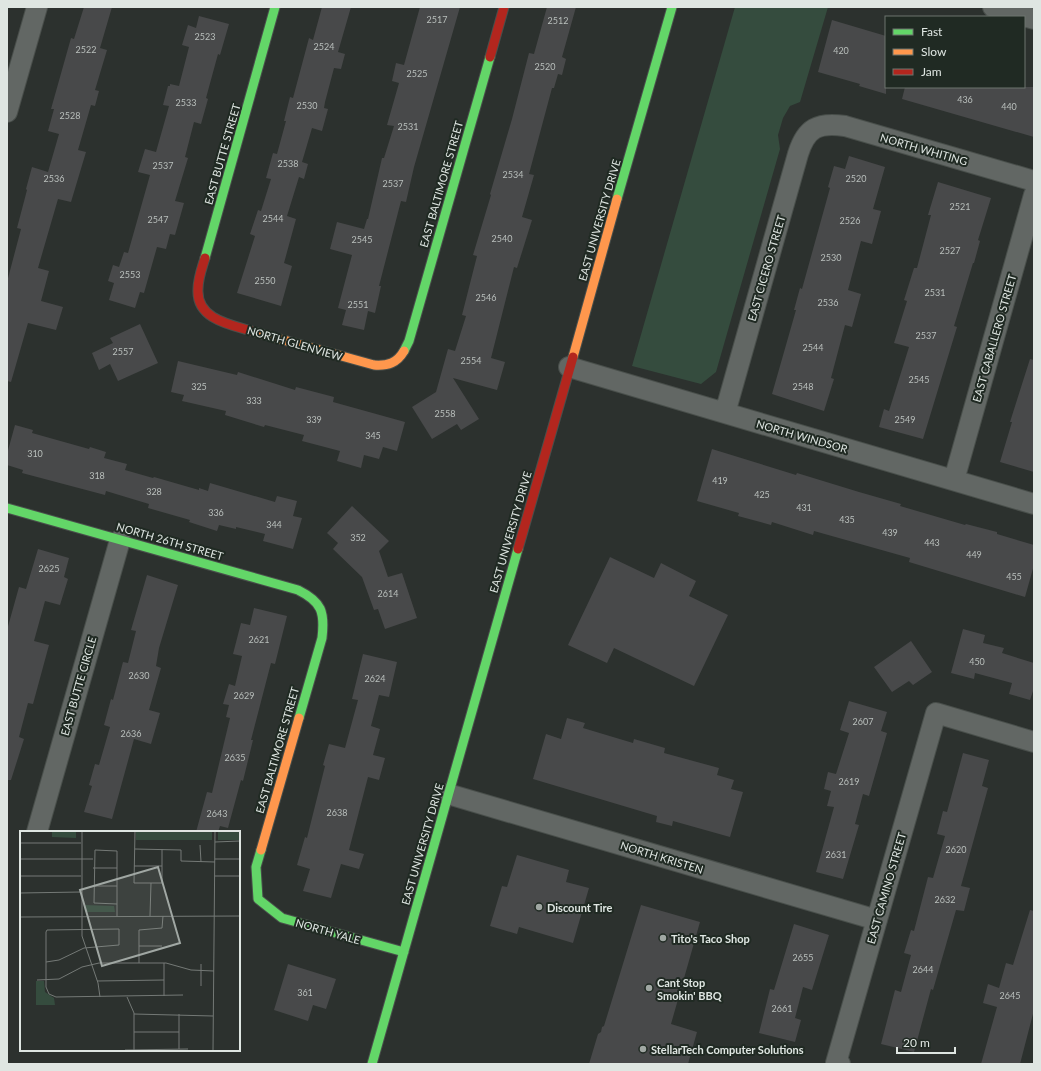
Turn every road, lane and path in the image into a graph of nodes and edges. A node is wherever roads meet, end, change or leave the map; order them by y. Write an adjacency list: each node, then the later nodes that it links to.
1 (37, 7): 7 (street)
2 (275, 7): 11 (street, EAST BUTTE STREET)
3 (504, 7): 12 (street, EAST BALTIMORE STREET)
4 (672, 7): 13 (street, EAST UNIVERSITY DRIVE)
5 (1000, 8): 6 (street)
6 (1025, 16)
7 (7, 112)
8 (814, 128): 9 (street, NORTH WHITING); 14 (street, EAST CICERO STREET)
9 (1034, 181)
10 (1034, 195): 15 (street, EAST CABALLERO STREET)
11 (201, 307): 12 (street, NORTH GLENVIEW)
12 (394, 364)
13 (569, 367): 14 (street, NORTH WINDSOR); 21 (street, EAST UNIVERSITY DRIVE)
14 (725, 413): 15 (street, NORTH WINDSOR)
15 (954, 480): 16 (street, NORTH WINDSOR)
16 (1034, 504)
17 (7, 508): 18 (street, NORTH 26TH STREET)
18 (120, 540): 19 (street, NORTH 26TH STREET); 22 (street, EAST BUTTE CIRCLE)
19 (321, 608): 23 (street, EAST BALTIMORE STREET)
20 (1034, 742): 24 (street, EAST CAMINO STREET)
21 (448, 794): 24 (street, NORTH KRISTEN); 25 (street, EAST UNIVERSITY DRIVE)
22 (37, 831)
23 (258, 899): 25 (street, NORTH YALE)
24 (877, 920): 26 (street, EAST CAMINO STREET)
25 (404, 952): 27 (street, EAST UNIVERSITY DRIVE)
26 (838, 1063)
27 (372, 1064)

